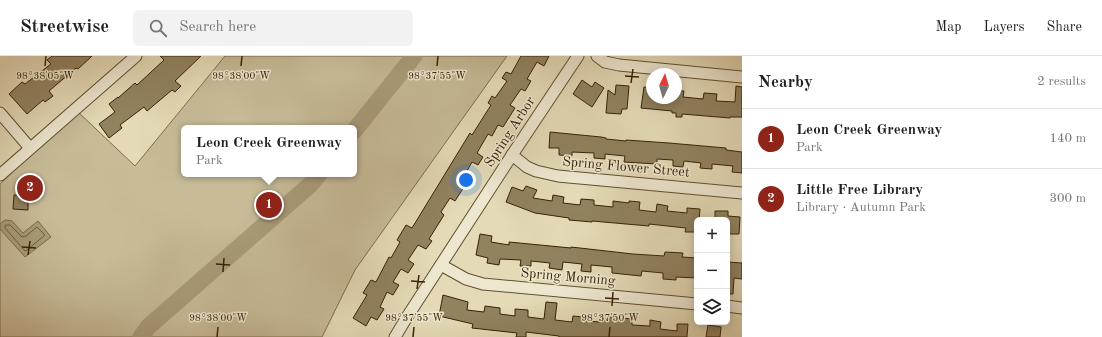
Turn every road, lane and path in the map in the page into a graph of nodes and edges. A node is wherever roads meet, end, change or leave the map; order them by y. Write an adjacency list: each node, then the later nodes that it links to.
1 (136, 56): 6 (street)
2 (578, 56): 7 (street, Spring Arbor)
3 (597, 56): 4 (street)
4 (742, 77)
5 (0, 113): 6 (street)
6 (30, 148): 8 (street)
7 (512, 155): 9 (street, Spring Flower Street); 10 (street, Spring Arbor)
8 (0, 175)
9 (742, 193)
10 (441, 265): 11 (street, Spring Morning); 14 (street, Spring Arbor)
11 (694, 304)
12 (730, 306): 13 (street)
13 (742, 308)
14 (395, 337)

